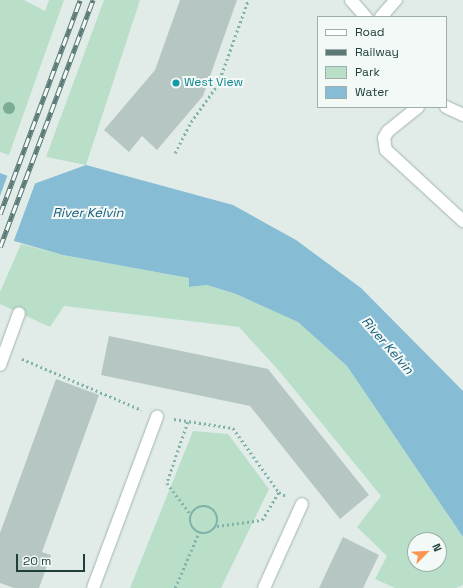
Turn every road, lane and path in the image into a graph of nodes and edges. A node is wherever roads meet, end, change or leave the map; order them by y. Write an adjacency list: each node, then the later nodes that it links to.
1 (248, 0): 9 (path)
2 (352, 0): 4 (street)
3 (396, 0): 5 (street)
4 (365, 16)
5 (382, 16)
6 (447, 107): 8 (street)
7 (417, 108): 10 (street)
8 (463, 115)
9 (175, 153)
10 (463, 222)
11 (19, 313): 12 (street)
12 (0, 365)
13 (157, 417): 20 (street)
14 (188, 422): 17 (path)
15 (279, 492): 18 (path)
16 (302, 504): 22 (street)
17 (190, 514): 18 (path); 19 (path)
18 (217, 526): 19 (path)
19 (199, 532): 21 (path)
20 (93, 588)
21 (175, 588)
22 (264, 588)

